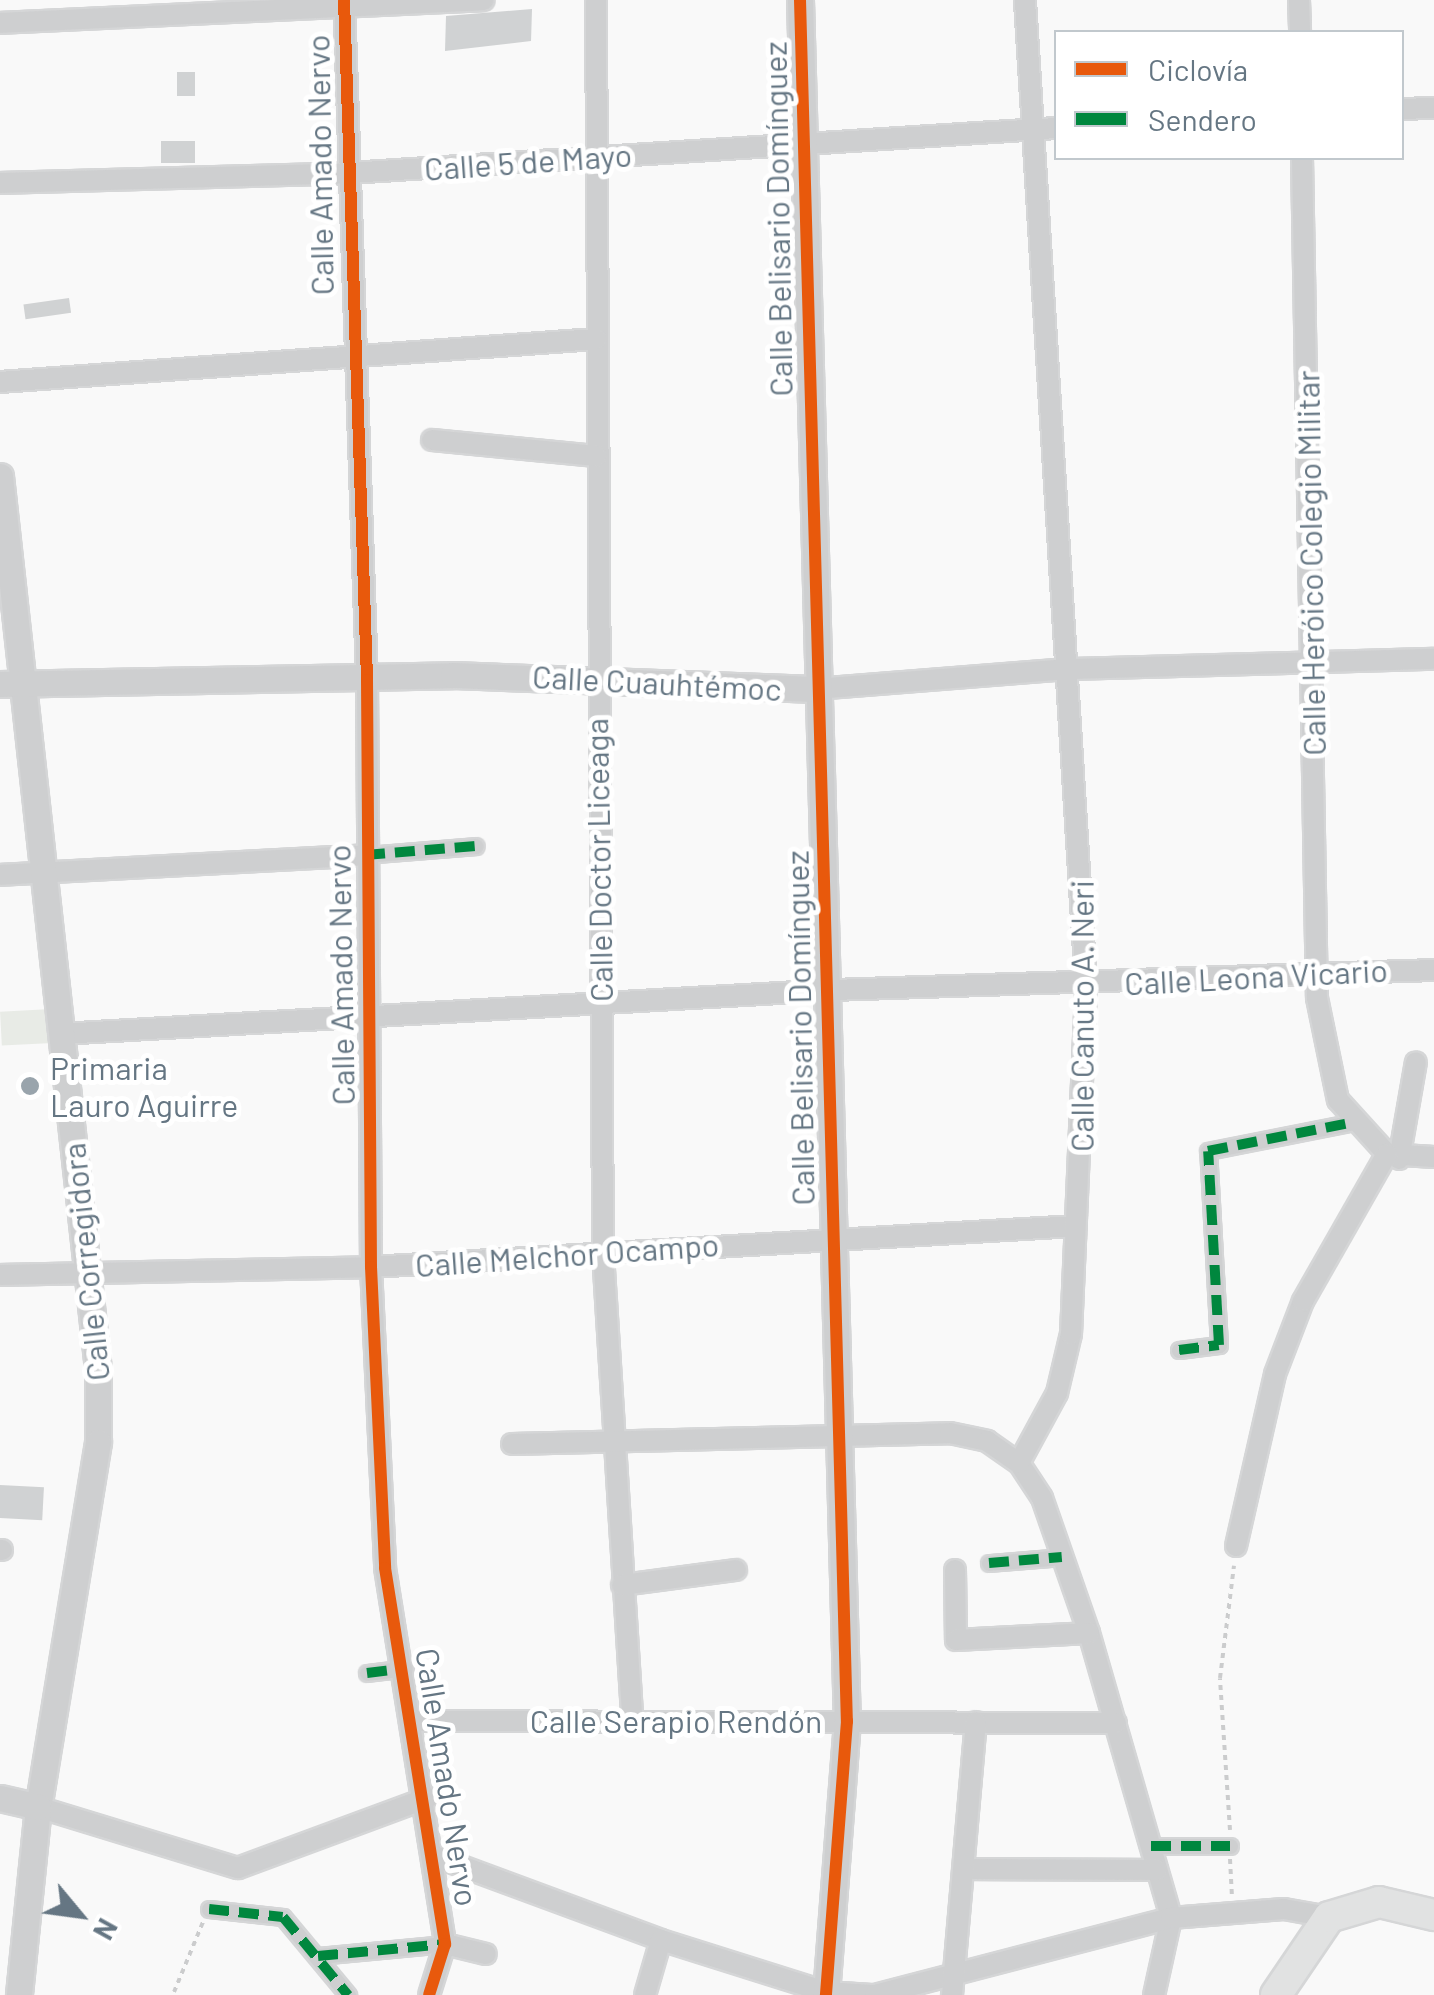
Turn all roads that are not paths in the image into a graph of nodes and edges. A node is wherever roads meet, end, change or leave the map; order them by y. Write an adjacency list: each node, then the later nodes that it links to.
1 (483, 0): 6 (street)
2 (596, 0): 14 (street, Calle Doctor Liceaga)
3 (800, 0): 13 (street, Calle Belisario Domínguez)
4 (1024, 0): 12 (street, Calle Canuto A. Neri)
5 (1299, 0): 8 (street)
6 (344, 4): 7 (street); 16 (street, Calle Amado Nervo)
7 (0, 23)
8 (1300, 30)
9 (1434, 108): 10 (street)
10 (1404, 109)
11 (1054, 128): 12 (street, Calle 5 de Mayo)
12 (1035, 129): 13 (street, Calle 5 de Mayo); 26 (street, Calle Canuto A. Neri)
13 (803, 143): 14 (street, Calle 5 de Mayo); 30 (street, Calle Belisario Domínguez)
14 (595, 157): 16 (street, Calle 5 de Mayo); 18 (street, Calle Doctor Liceaga)
15 (1302, 160): 25 (street, Calle Heróico Colegio Militar)
16 (349, 172): 17 (street, Calle 5 de Mayo); 19 (street, Calle Amado Nervo)
17 (0, 183)
18 (596, 339): 19 (street); 22 (street, Calle Doctor Liceaga)
19 (349, 351): 20 (street); 28 (street, Calle Amado Nervo)
20 (0, 382)
21 (432, 440): 22 (street)
22 (596, 456): 27 (street, Calle Doctor Liceaga)
23 (0, 476): 29 (street, Calle Corregidora)
24 (1434, 659): 25 (street, Calle Cuauhtémoc)
25 (1312, 662): 26 (street, Calle Cuauhtémoc); 35 (street, Calle Heróico Colegio Militar)
26 (1072, 669): 30 (street, Calle Cuauhtémoc); 37 (street, Calle Canuto A. Neri)
27 (595, 676): 28 (street, Calle Cuauhtémoc); 30 (street, Calle Cuauhtémoc); 39 (street, Calle Doctor Liceaga)
28 (367, 680): 29 (street, Calle Cuauhtémoc); 32 (street, Calle Amado Nervo)
29 (12, 684): 33 (street, Calle Corregidora)
30 (815, 689): 38 (street, Calle Belisario Domínguez)
31 (476, 846): 32 (street)
32 (366, 855): 33 (street); 40 (street, Calle Amado Nervo)
33 (44, 874): 34 (street); 41 (street, Calle Corregidora)
34 (0, 875)
35 (1316, 969): 36 (street, Calle Leona Vicario); 37 (street, Calle Leona Vicario); 43 (street, Calle Heróico Colegio Militar)
36 (1434, 970)
37 (1086, 984): 38 (street, Calle Leona Vicario); 46 (street, Calle Canuto A. Neri)
38 (832, 990): 39 (street, Calle Leona Vicario); 47 (street, Calle Belisario Domínguez)
39 (600, 1003): 40 (street, Calle Leona Vicario); 48 (street, Calle Doctor Liceaga)
40 (369, 1015): 41 (street, Calle Leona Vicario); 49 (street, Calle Amado Nervo)
41 (60, 1034): 50 (street, Calle Corregidora)
42 (1416, 1062): 44 (street)
43 (1355, 1122): 44 (street); 52 (street)
44 (1393, 1157): 45 (street); 57 (street)
45 (1434, 1157)
46 (1074, 1226): 47 (street, Calle Melchor Ocampo); 56 (street, Calle Canuto A. Neri)
47 (828, 1237): 48 (street, Calle Melchor Ocampo); 53 (street, Calle Belisario Domínguez)
48 (603, 1253): 49 (street, Calle Melchor Ocampo); 54 (street, Calle Doctor Liceaga)
49 (371, 1267): 50 (street, Calle Melchor Ocampo); 64 (street, Calle Amado Nervo)
50 (89, 1269): 51 (street, Calle Melchor Ocampo); 73 (street, Calle Corregidora)
51 (0, 1275)
52 (1179, 1350)
53 (842, 1437): 54 (street); 56 (street); 68 (street, Calle Belisario Domínguez)
54 (614, 1439): 55 (street); 62 (street, Calle Doctor Liceaga)
55 (512, 1444)
56 (1019, 1463): 58 (street)
57 (1236, 1546)
58 (1062, 1557): 59 (street); 63 (street)
59 (989, 1563)
60 (736, 1570): 62 (street)
61 (955, 1570): 63 (street)
62 (622, 1585): 66 (street, Calle Doctor Liceaga)
63 (1088, 1633): 70 (street)
64 (405, 1668): 65 (street); 67 (street, Calle Amado Nervo)
65 (367, 1673)
66 (632, 1719): 67 (street, Calle Serapio Rendón); 68 (street, Calle Serapio Rendón)
67 (415, 1720): 72 (street, Calle Amado Nervo)
68 (847, 1721): 69 (street, Calle Serapio Rendón); 88 (street, Calle Belisario Domínguez)
69 (976, 1722): 70 (street, Calle Serapio Rendón); 77 (street)
70 (1116, 1723): 74 (street)
71 (0, 1798): 73 (street)
72 (427, 1798): 73 (street); 76 (street, Calle Amado Nervo)
73 (38, 1807): 89 (street, Calle Corregidora)
74 (1150, 1846): 75 (street); 78 (street)
75 (1230, 1846)
76 (434, 1856): 83 (street); 84 (street, Calle Amado Nervo)
77 (965, 1869): 78 (street); 87 (street)
78 (1157, 1870): 82 (street)
79 (209, 1909): 86 (street)
80 (1434, 1915): 81 (main road)
81 (1329, 1917): 82 (street); 95 (main road)
82 (1170, 1918): 87 (street); 94 (street)
83 (661, 1940): 88 (street); 92 (street)
84 (445, 1944): 85 (street); 86 (street); 91 (street)
85 (486, 1954)
86 (318, 1956): 90 (street)
87 (953, 1987): 93 (street)
88 (826, 1993): 93 (street)
89 (19, 1995)
90 (348, 1995)
91 (429, 1995)
92 (645, 1995)
93 (874, 1995)
94 (1154, 1995)
95 (1276, 1995)

